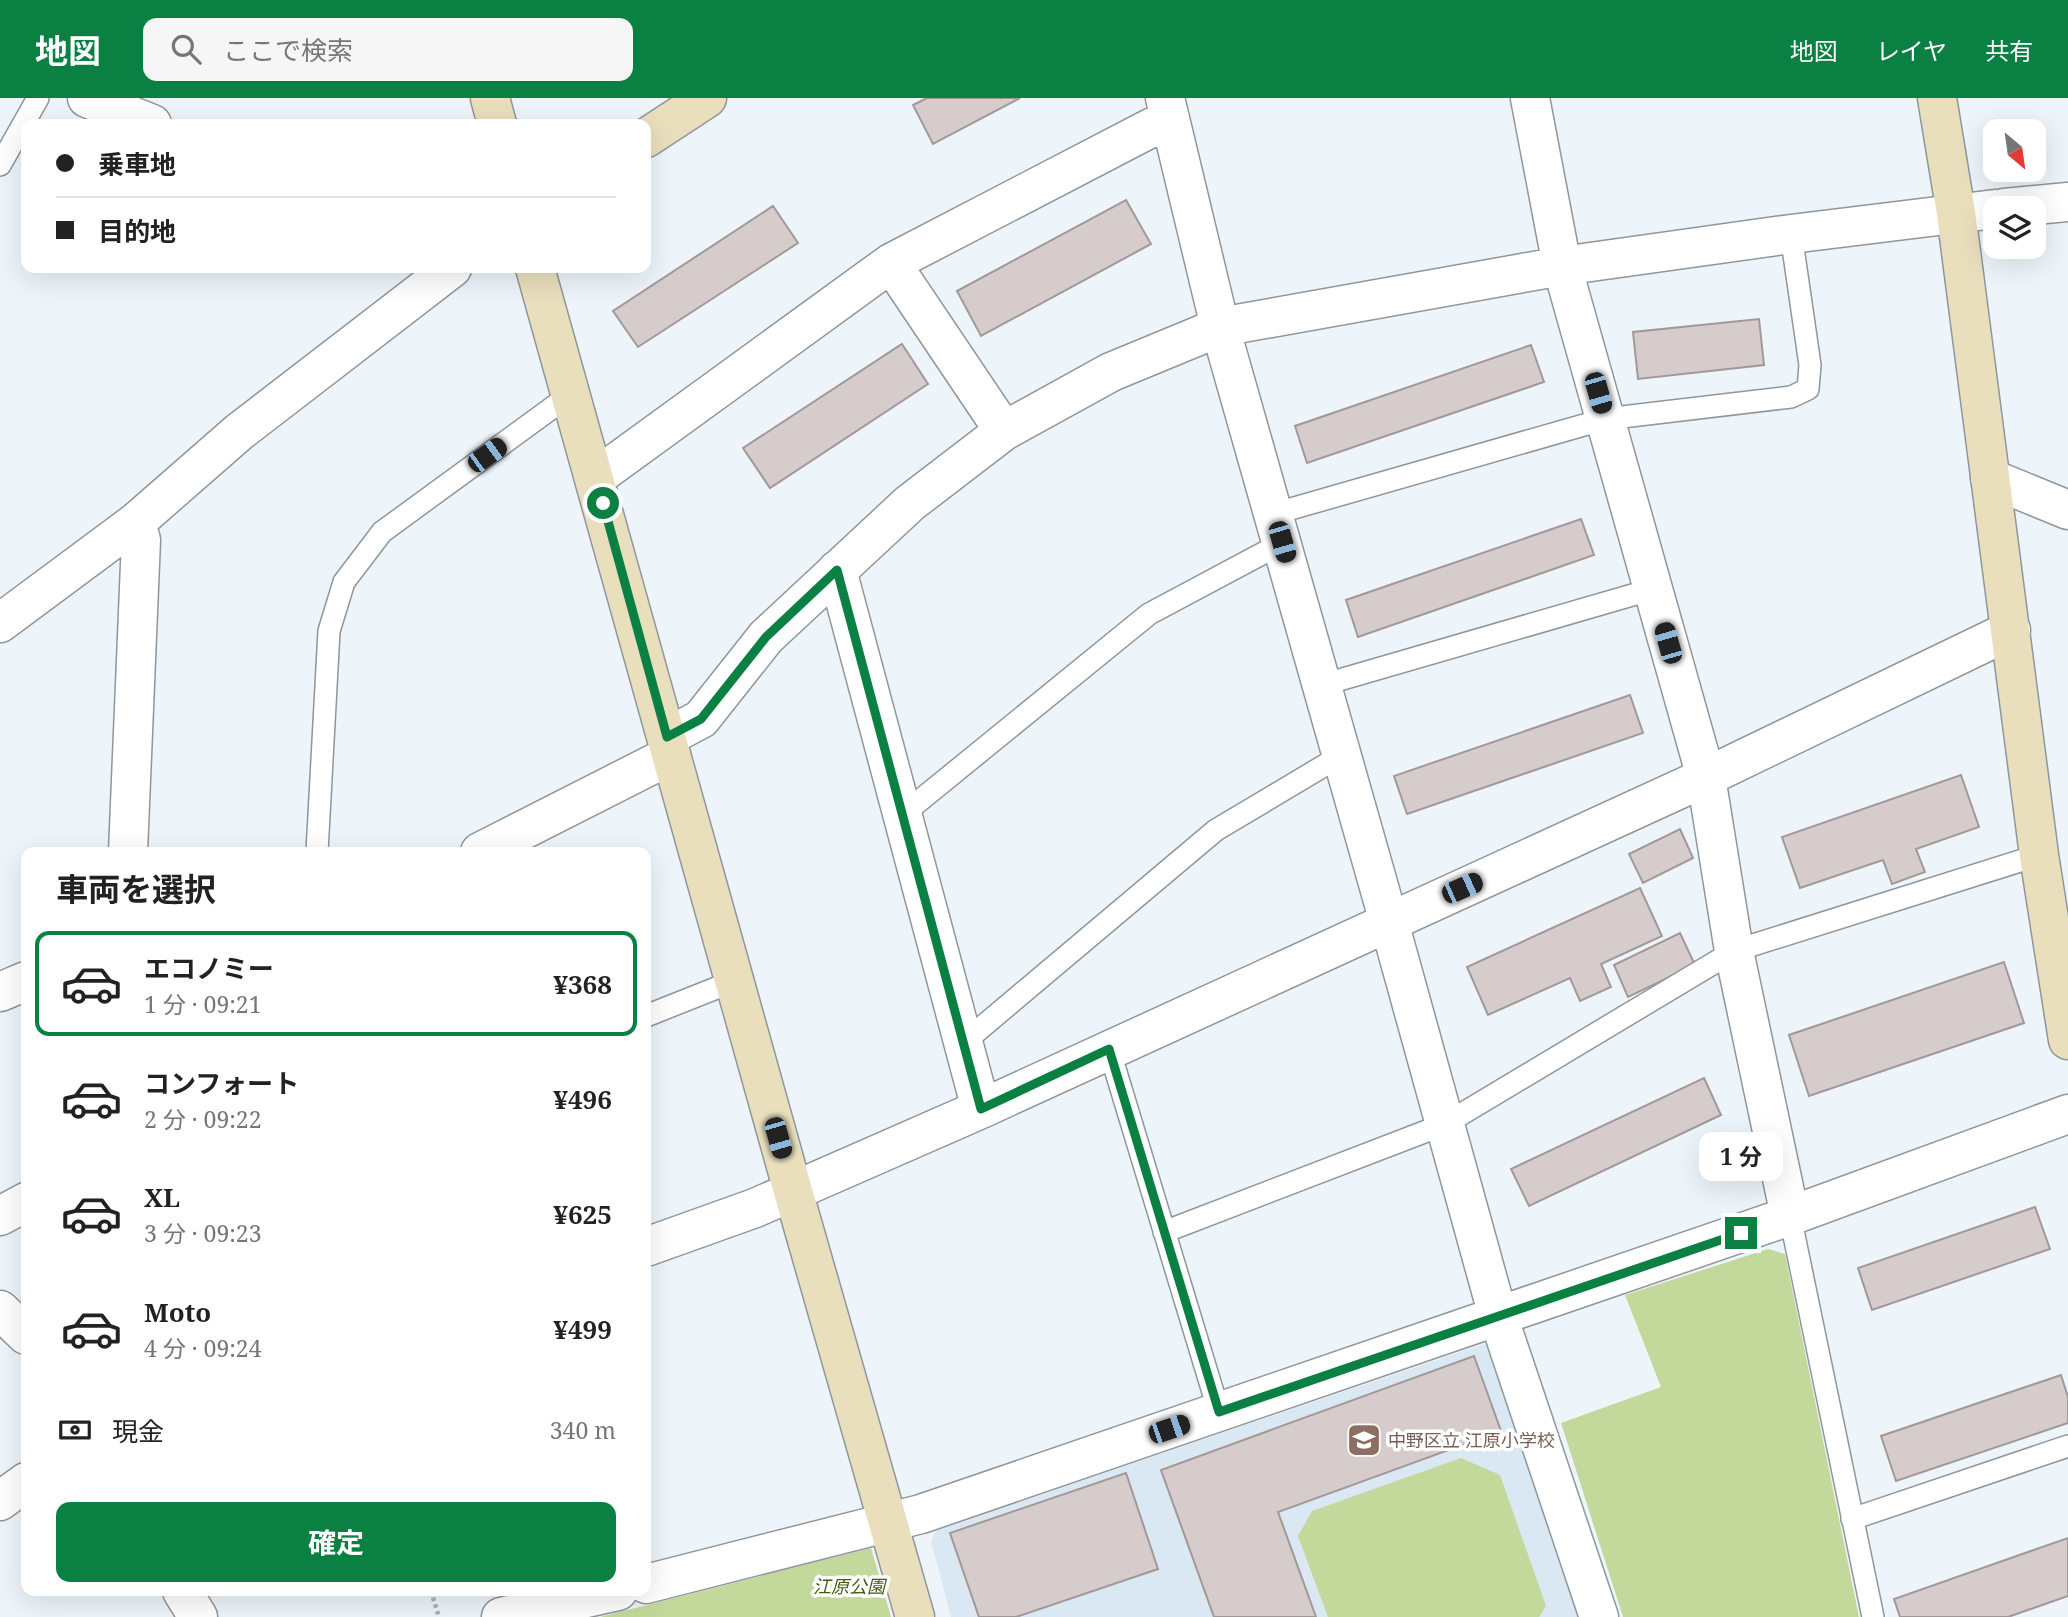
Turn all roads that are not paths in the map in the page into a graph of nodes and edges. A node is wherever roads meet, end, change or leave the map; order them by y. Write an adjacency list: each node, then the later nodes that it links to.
1 (38, 98): 8 (lane)
2 (87, 98): 9 (street)
3 (490, 98): 10 (street)
4 (708, 98): 12 (street)
5 (1530, 98): 20 (street)
6 (1937, 98): 17 (street)
7 (1168, 108): 19 (street); 23 (street)
8 (26, 119)
9 (140, 119)
10 (496, 119)
11 (21, 128): 13 (lane)
12 (651, 135)
13 (0, 165)
14 (2068, 202): 15 (street)
15 (2046, 204)
16 (1983, 210): 17 (street)
17 (1956, 213): 18 (street); 28 (street)
18 (1791, 234): 20 (street); 25 (lane)
19 (891, 263): 26 (street); 27 (street)
20 (1562, 266): 23 (street); 25 (street)
21 (431, 273): 30 (street)
22 (536, 273): 24 (street)
23 (1220, 327): 26 (street); 31 (street)
24 (571, 394): 27 (street); 42 (lane)
25 (1605, 419): 31 (lane); 33 (street)
26 (1004, 432): 32 (street)
27 (595, 478): 37 (street)
28 (1990, 478): 29 (street); 35 (street)
29 (2068, 510)
30 (136, 522): 34 (street); 41 (street)
31 (1277, 528): 36 (street); 40 (lane)
32 (837, 570): 37 (street); 40 (street)
33 (1653, 589): 36 (lane); 39 (street)
34 (0, 623)
35 (2011, 630): 39 (street); 44 (street)
36 (1322, 685): 38 (street)
37 (669, 746): 43 (street); 47 (street)
38 (1342, 755): 45 (street); 52 (lane)
39 (1706, 777): 45 (street); 46 (street)
40 (902, 815): 52 (street)
41 (128, 847)
42 (317, 847)
43 (489, 847)
44 (2039, 855): 46 (lane); 51 (street)
45 (1389, 922): 53 (street); 56 (street)
46 (1734, 951): 56 (lane); 60 (street)
47 (734, 981): 50 (lane); 57 (street)
48 (21, 983): 49 (street)
49 (0, 992)
50 (651, 1014)
51 (2068, 1040)
52 (963, 1043): 54 (street)
53 (1109, 1049): 54 (street); 61 (lane)
54 (981, 1109): 57 (street)
55 (2068, 1114): 60 (street)
56 (1444, 1124): 61 (lane); 64 (street)
57 (793, 1191): 62 (street); 71 (street)
58 (21, 1205): 59 (street)
59 (0, 1216)
60 (1790, 1216): 64 (street); 70 (lane)
61 (1164, 1232): 66 (lane)
62 (651, 1245)
63 (0, 1310): 65 (street)
64 (1498, 1316): 66 (street); 78 (street)
65 (21, 1330)
66 (1219, 1412): 71 (street)
67 (2068, 1446): 70 (lane)
68 (21, 1486): 69 (street)
69 (0, 1501)
70 (1852, 1519): 79 (lane)
71 (889, 1522): 72 (street); 77 (street)
72 (651, 1583)
73 (185, 1596): 75 (street)
74 (596, 1596): 76 (street)
75 (198, 1617)
76 (501, 1617)
77 (915, 1617)
78 (1599, 1617)
79 (1872, 1617)

